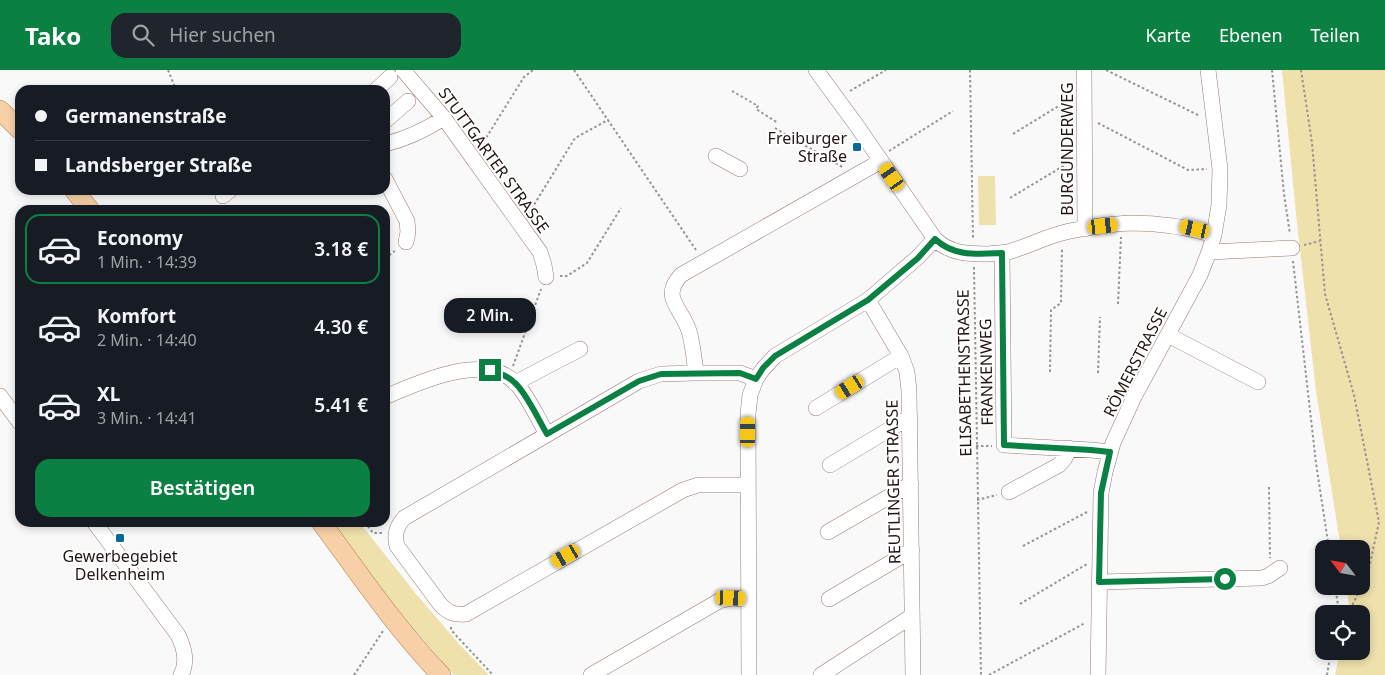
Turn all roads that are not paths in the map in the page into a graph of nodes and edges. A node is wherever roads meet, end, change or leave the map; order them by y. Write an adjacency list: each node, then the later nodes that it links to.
1 (816, 70): 13 (street)
2 (1084, 70): 18 (street, BURGUNDERWEG)
3 (1208, 70): 19 (street, RÖMERSTRASSE)
4 (407, 74): 5 (street); 9 (street, STUTTGARTER STRASSE)
5 (386, 85)
6 (408, 101): 8 (street)
7 (0, 110): 10 (main road)
8 (390, 117)
9 (444, 118): 11 (street); 25 (street, STUTTGARTER STRASSE)
10 (15, 125)
11 (390, 142)
12 (716, 156): 14 (street)
13 (880, 159): 20 (street); 30 (street)
14 (740, 169)
15 (390, 189): 21 (street)
16 (78, 195): 17 (main road)
17 (86, 205)
18 (1085, 228): 19 (street); 24 (street)
19 (1214, 235): 23 (street, RÖMERSTRASSE)
20 (935, 239): 24 (street); 26 (street)
21 (406, 242)
22 (1292, 248): 23 (street)
23 (1209, 252): 27 (street, RÖMERSTRASSE)
24 (1002, 253): 40 (street, FRANKENWEG)
25 (546, 277)
26 (868, 300): 29 (street, REUTLINGER STRASSE); 31 (street)
27 (1168, 335): 33 (street); 41 (street, RÖMERSTRASSE)
28 (580, 349): 32 (street)
29 (901, 356): 36 (street); 38 (street, REUTLINGER STRASSE)
30 (696, 373): 31 (street); 39 (street)
31 (756, 379): 44 (street)
32 (512, 380): 34 (street); 39 (street)
33 (1258, 382)
34 (390, 395)
35 (0, 396): 37 (street)
36 (816, 408)
37 (15, 416)
38 (910, 417): 42 (street); 43 (street, REUTLINGER STRASSE)
39 (547, 434): 44 (street)
40 (1069, 448): 41 (street); 45 (street)
41 (1110, 452): 51 (street, RÖMERSTRASSE)
42 (830, 465)
43 (911, 484): 48 (street); 49 (street, REUTLINGER STRASSE)
44 (748, 485): 52 (street)
45 (1009, 492)
46 (98, 527): 55 (street)
47 (325, 527): 56 (main road)
48 (828, 532)
49 (912, 550): 53 (street); 54 (street, REUTLINGER STRASSE)
50 (1280, 568): 51 (street)
51 (1099, 582): 61 (street, RÖMERSTRASSE)
52 (748, 599): 57 (street); 58 (street)
53 (829, 599)
54 (912, 616): 59 (street); 60 (street, REUTLINGER STRASSE)
55 (181, 675)
56 (441, 675)
57 (591, 675)
58 (749, 675)
59 (822, 675)
60 (913, 675)
61 (1098, 675)

